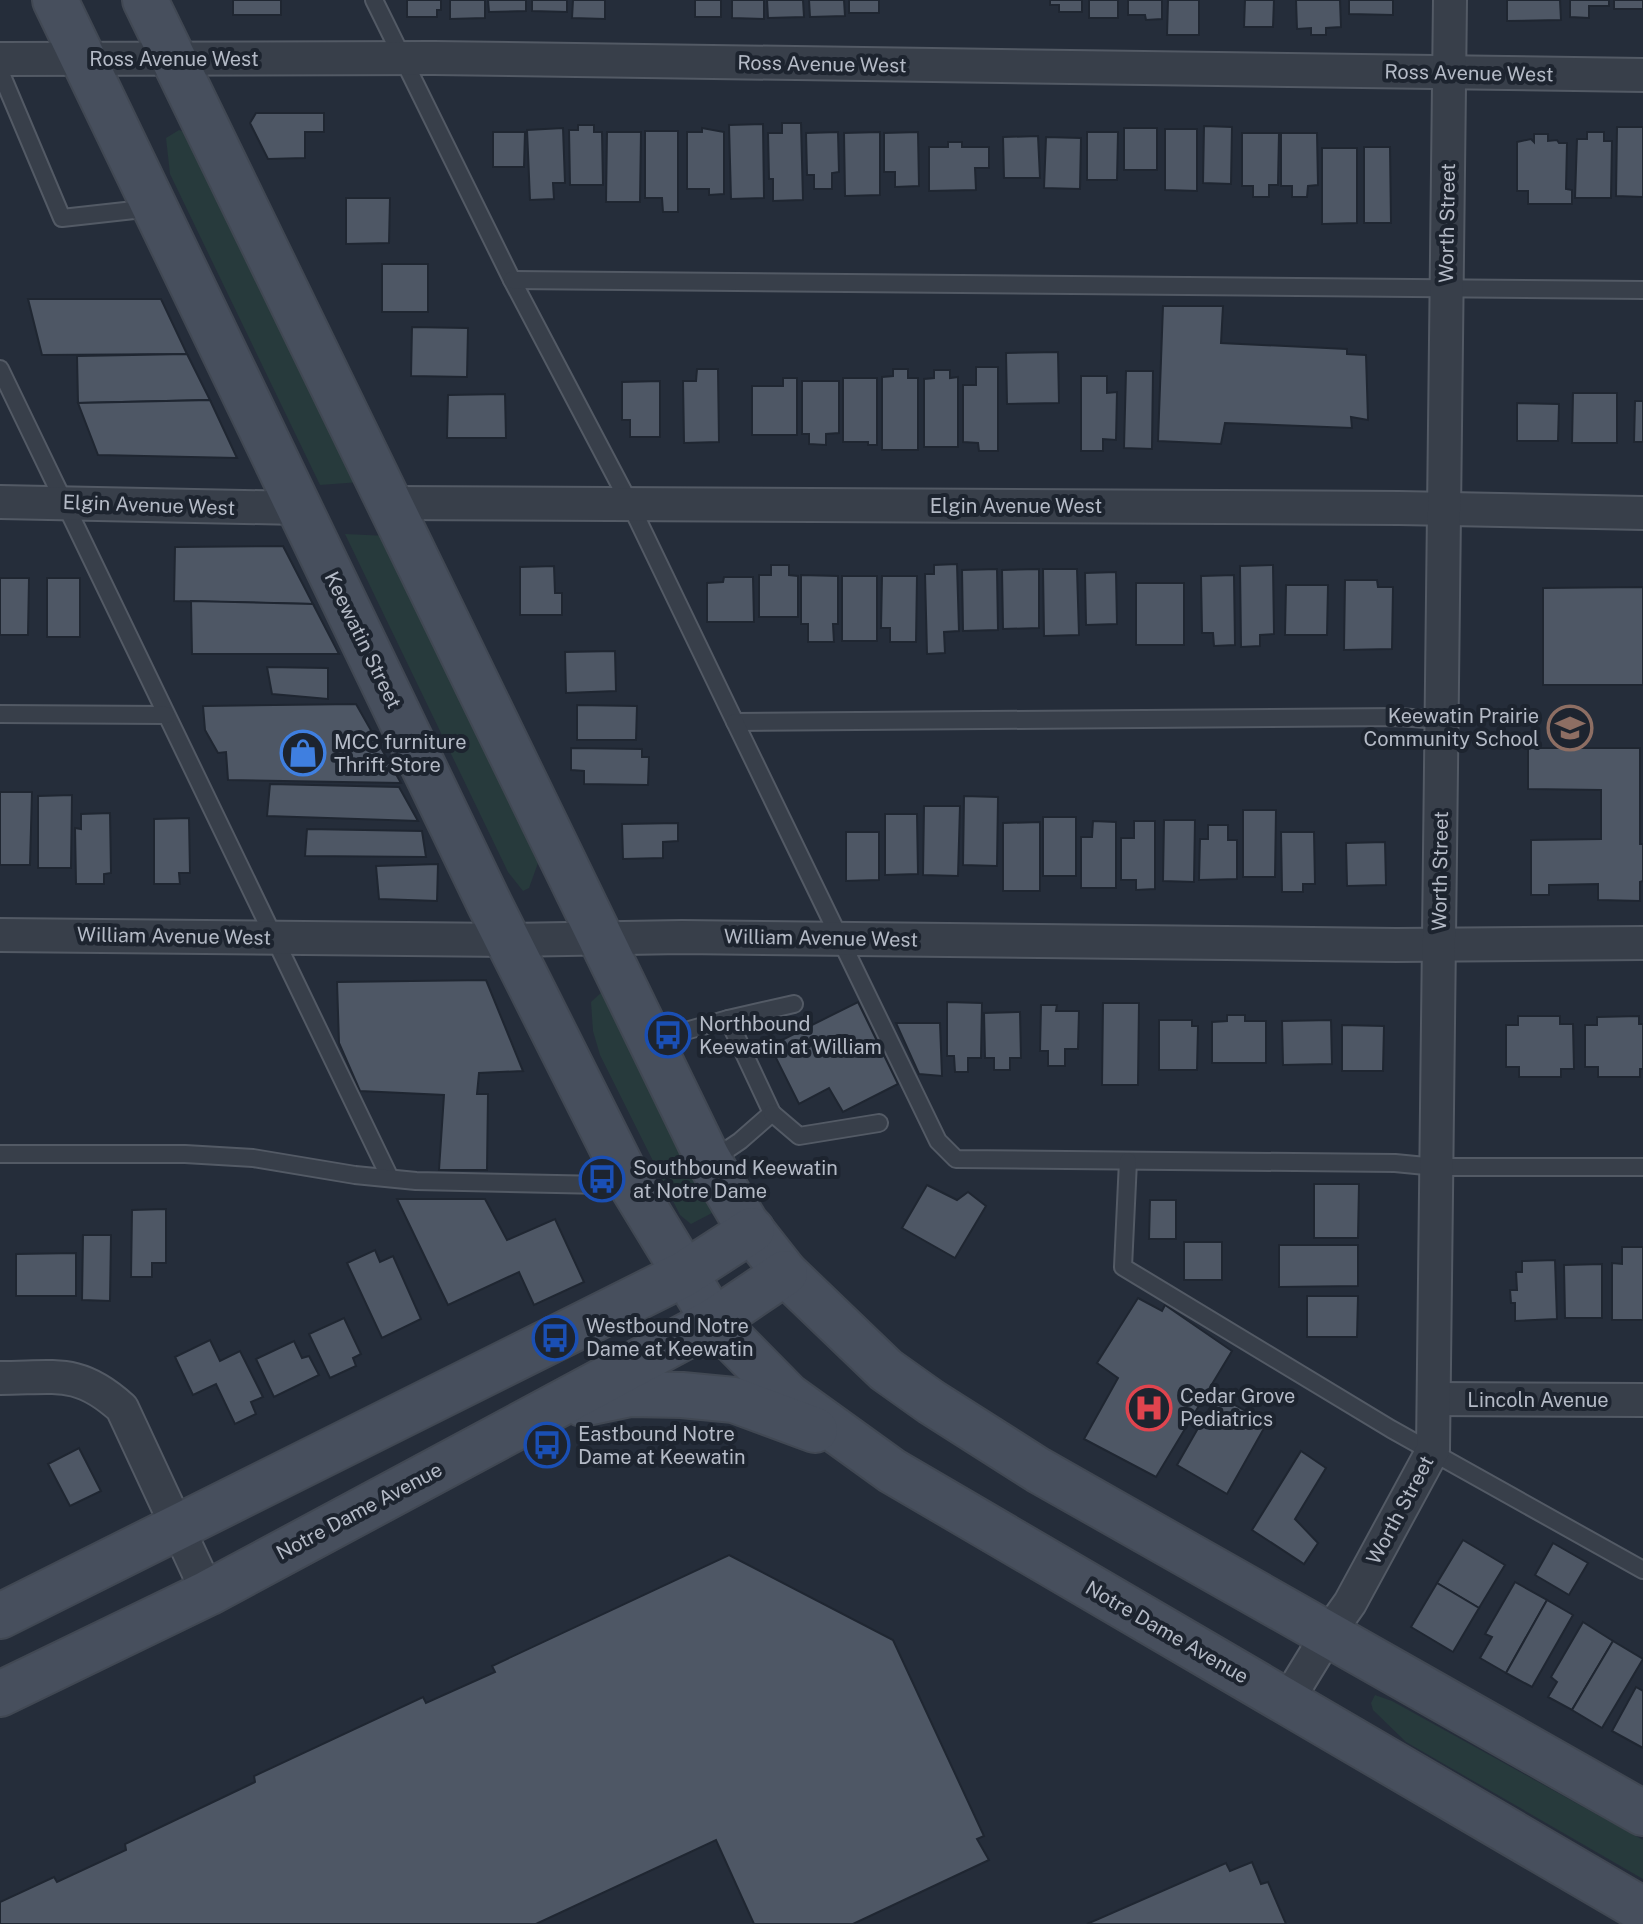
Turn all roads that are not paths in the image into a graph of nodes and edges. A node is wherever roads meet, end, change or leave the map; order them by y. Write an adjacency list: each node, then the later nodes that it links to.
1 (55, 0): 6 (main road, Keewatin Street)
2 (145, 0): 7 (main road)
3 (374, 0): 8 (lane)
4 (1450, 0): 10 (street, Worth Street)
5 (0, 59): 6 (street, Ross Avenue West)
6 (82, 59): 7 (street, Ross Avenue West); 12 (main road, Keewatin Street)
7 (174, 59): 8 (street, Ross Avenue West); 19 (main road)
8 (401, 59): 10 (street, Ross Avenue West); 13 (lane)
9 (0, 71): 12 (lane)
10 (1449, 74): 11 (street, Ross Avenue West); 14 (street, Worth Street)
11 (1643, 75)
12 (153, 207): 21 (main road, Keewatin Street)
13 (512, 280): 14 (lane); 20 (lane)
14 (1447, 288): 15 (lane); 22 (street, Worth Street)
15 (1643, 290)
16 (0, 369): 18 (lane)
17 (0, 502): 18 (street, Elgin Avenue West)
18 (64, 502): 21 (street, Elgin Avenue West); 25 (lane)
19 (389, 503): 20 (street, Elgin Avenue West); 29 (main road)
20 (630, 504): 22 (street, Elgin Avenue West); 27 (lane)
21 (299, 508): 32 (main road, Keewatin Street)
22 (1444, 509): 23 (street, Elgin Avenue West); 26 (street, Worth Street)
23 (1643, 513)
24 (0, 714): 25 (lane)
25 (166, 715): 30 (lane)
26 (1441, 720): 27 (lane); 34 (street, Worth Street)
27 (735, 722): 31 (lane)
28 (0, 935): 30 (street, William Avenue West)
29 (599, 936): 31 (street, William Avenue West); 32 (street, William Avenue West); 37 (main road)
30 (274, 937): 32 (street, William Avenue West); 45 (lane)
31 (841, 938): 34 (street, William Avenue West); 41 (lane)
32 (509, 940): 46 (main road, Keewatin Street)
33 (1643, 943): 34 (street, William Avenue West)
34 (1439, 945): 43 (street, Worth Street)
35 (794, 1004): 36 (lane)
36 (728, 1019): 37 (lane); 38 (lane)
37 (655, 1047): 42 (main road)
38 (772, 1113): 39 (lane); 42 (lane)
39 (879, 1123)
40 (0, 1154): 45 (lane)
41 (1128, 1161): 43 (lane); 56 (lane)
42 (710, 1162): 47 (main road)
43 (1436, 1167): 44 (lane); 52 (street, Worth Street)
44 (1643, 1167)
45 (390, 1178): 46 (lane)
46 (627, 1178): 49 (main road, Keewatin Street)
47 (752, 1230): 48 (main road); 49 (main road)
48 (785, 1273): 50 (main road, Notre Dame Avenue); 61 (main road)
49 (684, 1274): 50 (main road, Notre Dame Avenue); 57 (main road)
50 (714, 1321): 54 (main road, Notre Dame Avenue); 55 (main road, Notre Dame Avenue)
51 (0, 1378): 57 (street)
52 (1434, 1399): 53 (street, Lincoln Avenue); 56 (street, Worth Street)
53 (1643, 1400)
54 (541, 1413): 55 (main road); 59 (main road, Notre Dame Avenue)
55 (855, 1444): 63 (main road, Notre Dame Avenue)
56 (1433, 1450): 58 (lane); 61 (street, Worth Street)
57 (177, 1529): 59 (street); 60 (main road)
58 (1643, 1570)
59 (208, 1593): 62 (main road, Notre Dame Avenue)
60 (0, 1616)
61 (1328, 1634): 63 (street, Worth Street); 64 (main road)
62 (0, 1694)
63 (1287, 1701): 65 (main road, Notre Dame Avenue)
64 (1643, 1813)
65 (1643, 1910)

